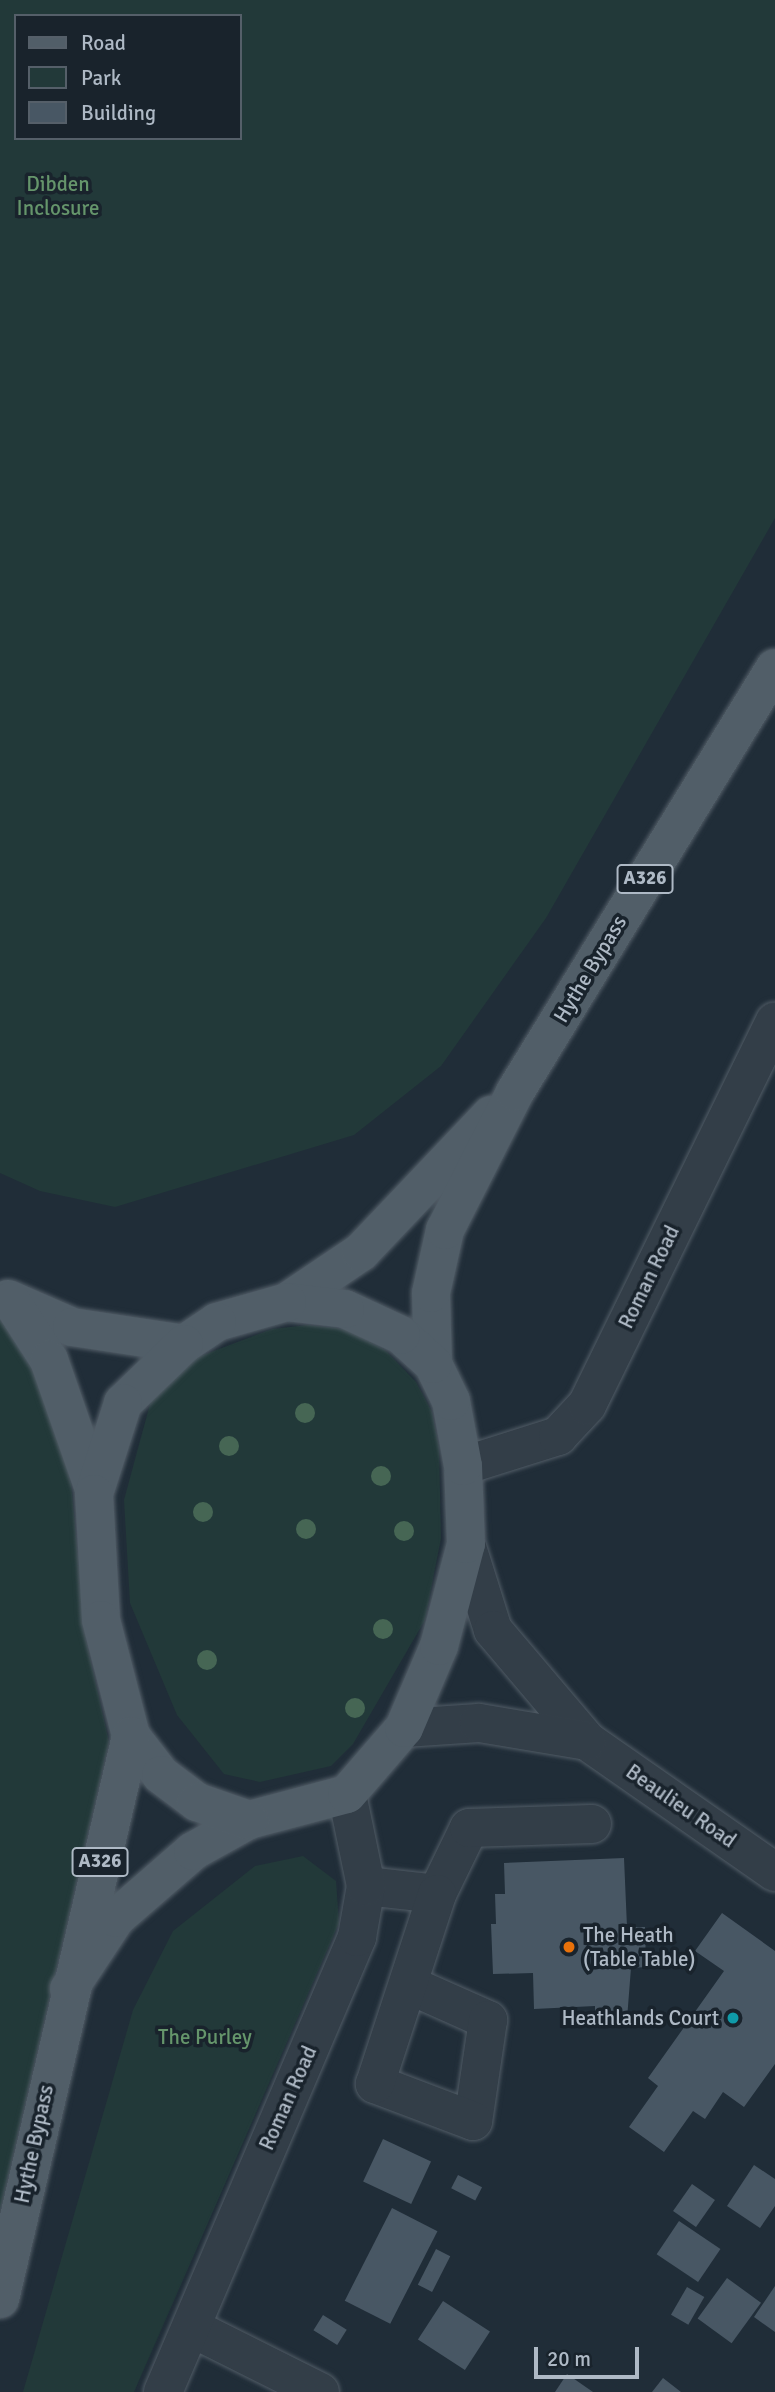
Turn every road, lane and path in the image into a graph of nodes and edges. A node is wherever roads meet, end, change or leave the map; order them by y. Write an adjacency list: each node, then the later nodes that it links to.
1 (775, 668): 3 (main road, Hythe Bypass / A326)
2 (775, 1023): 8 (street, Roman Road)
3 (515, 1092): 5 (main road, Hythe Bypass / A326); 7 (main road, Hythe Bypass / A326)
4 (5, 1297): 6 (main road); 9 (main road)
5 (287, 1302): 6 (main road); 7 (main road)
6 (184, 1344): 9 (main road)
7 (433, 1364): 8 (main road)
8 (463, 1466): 10 (main road)
9 (94, 1494): 12 (main road)
10 (466, 1544): 11 (main road); 13 (street, Beaulieu Road)
11 (404, 1728): 13 (street, Beaulieu Road); 14 (main road)
12 (131, 1736): 15 (main road); 21 (main road, Hythe Bypass / A326)
13 (587, 1741): 17 (street, Beaulieu Road)
14 (347, 1794): 15 (main road, Hythe Bypass); 18 (street, Roman Road)
15 (248, 1820): 21 (main road, Hythe Bypass / A326)
16 (592, 1824): 19 (street)
17 (775, 1872)
18 (366, 1886): 19 (street); 23 (street, Roman Road)
19 (437, 1894): 20 (street)
20 (416, 1988)
21 (69, 1989): 22 (main road, Hythe Bypass / A326)
22 (0, 2298)
23 (192, 2328): 24 (street, Roman Road); 25 (street)
24 (163, 2392)
25 (320, 2392)

